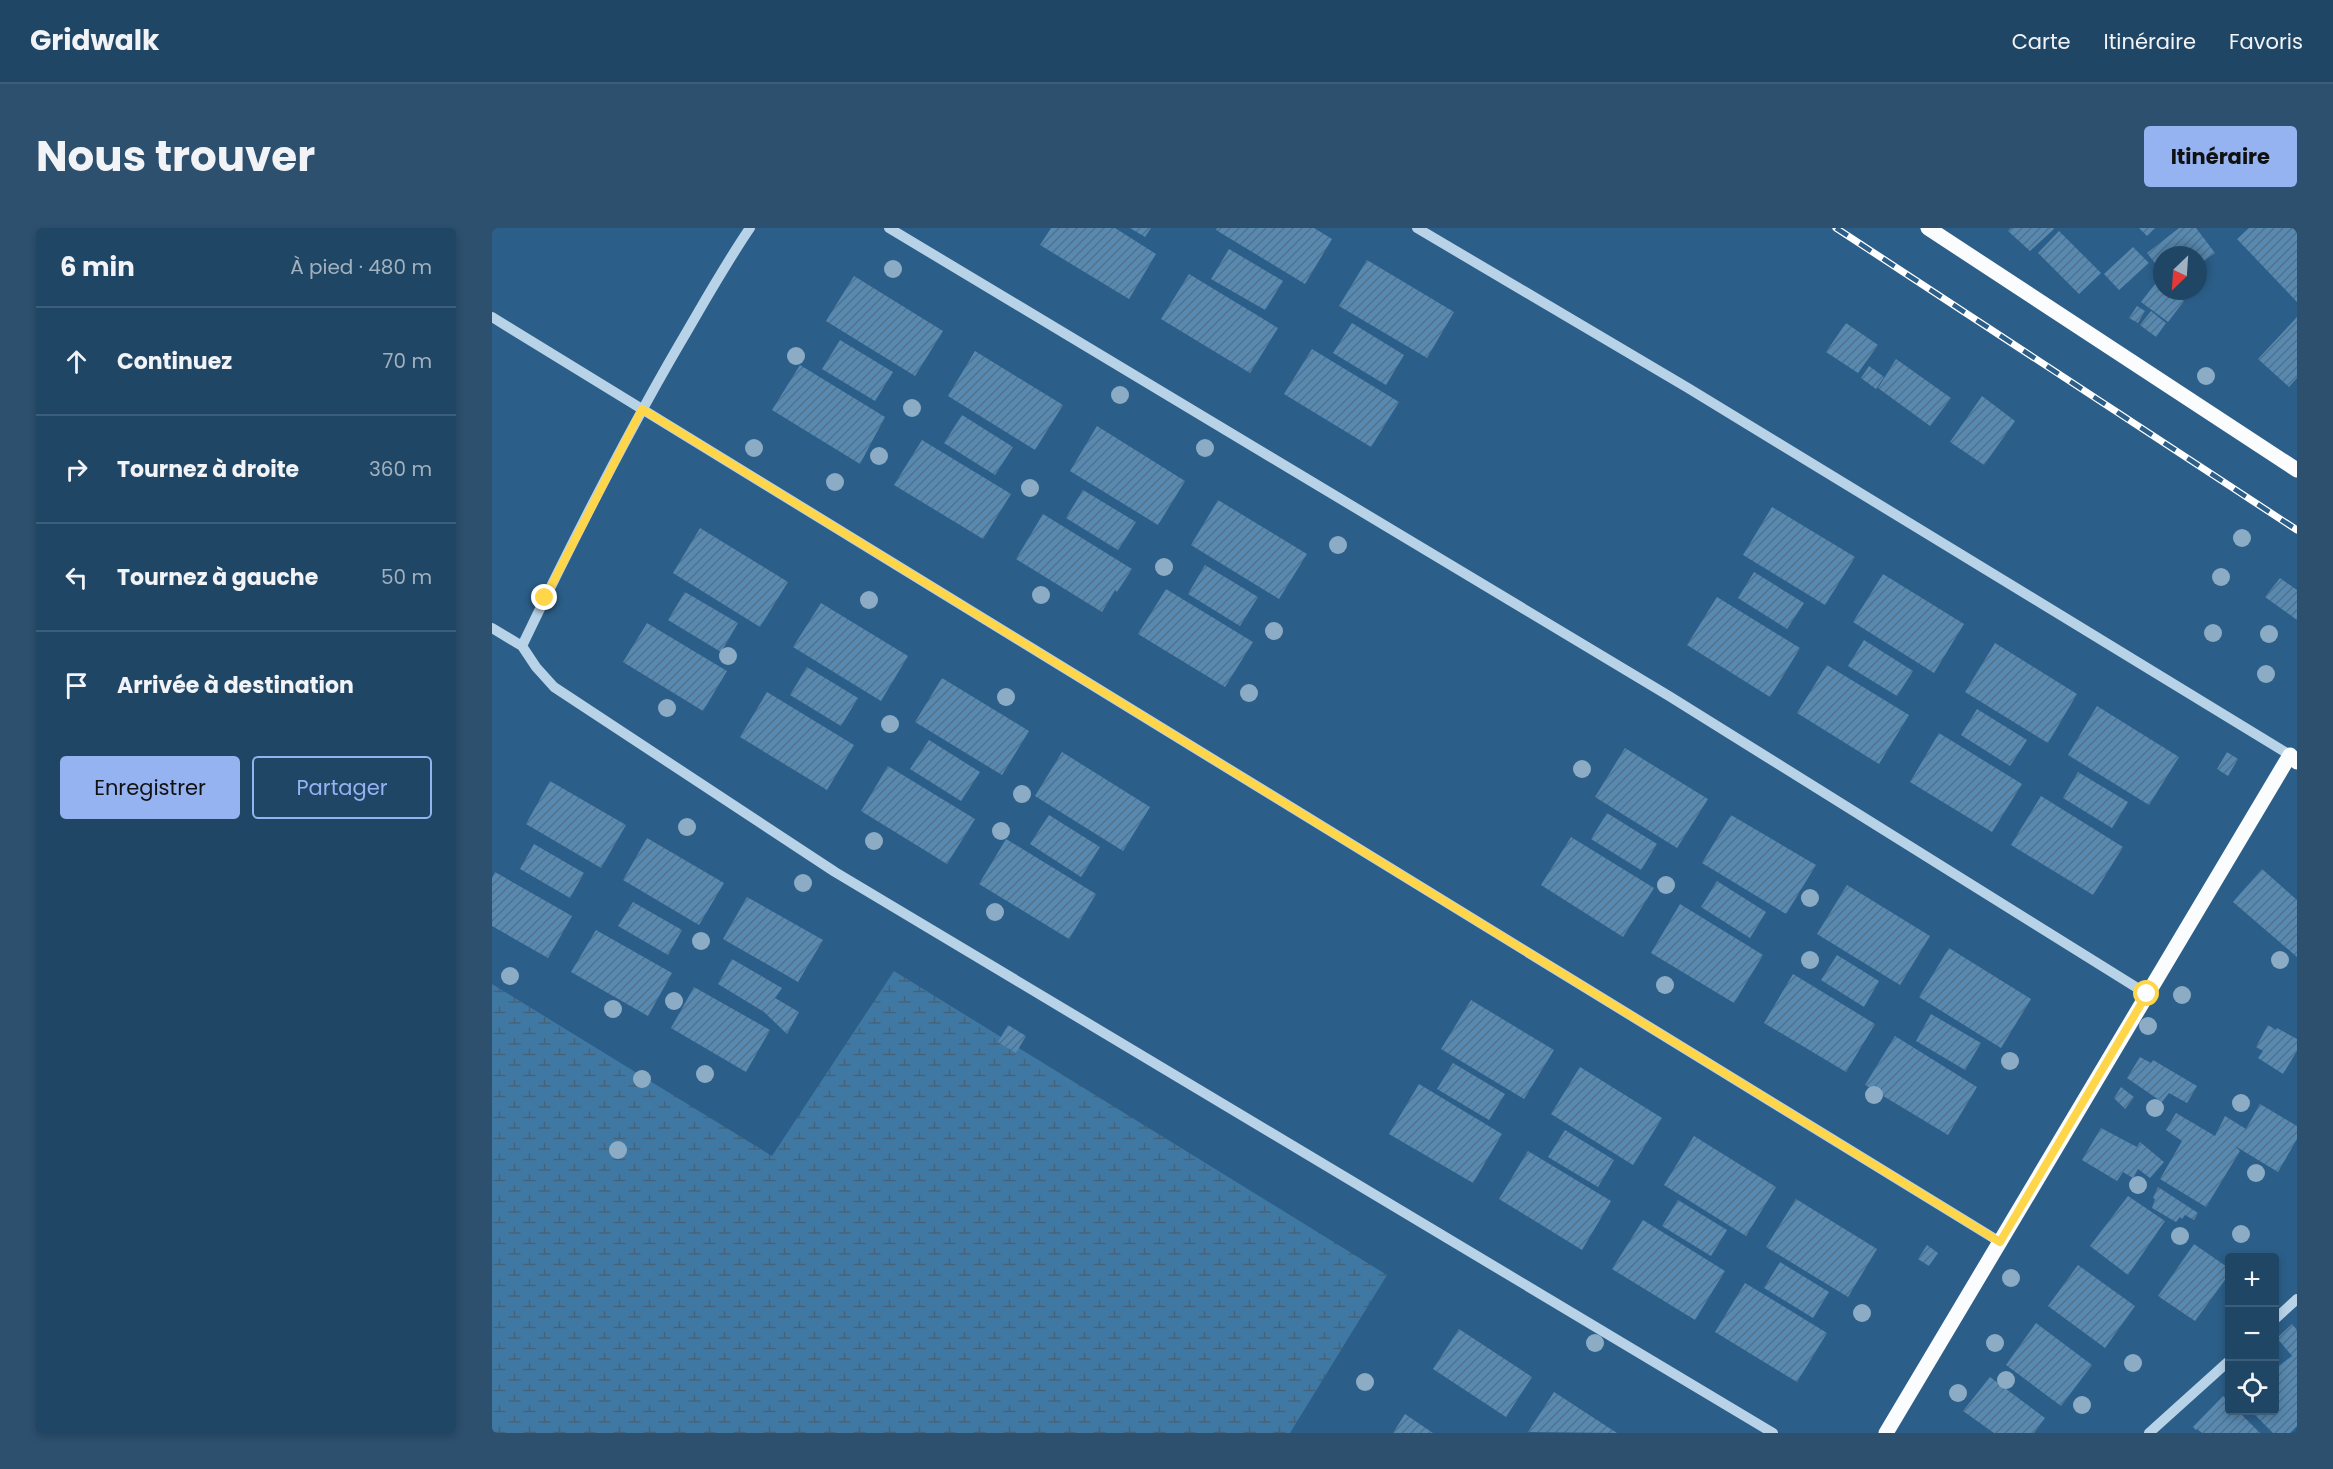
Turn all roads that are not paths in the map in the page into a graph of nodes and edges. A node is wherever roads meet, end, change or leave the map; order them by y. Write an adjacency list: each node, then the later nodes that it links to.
1 (750, 228): 6 (street)
2 (889, 228): 11 (street)
3 (1417, 228): 10 (street)
4 (1928, 228): 7 (main road)
5 (492, 317): 6 (street)
6 (642, 409): 9 (street); 12 (street)
7 (2297, 470)
8 (492, 628): 9 (street)
9 (522, 646): 16 (street)
10 (2293, 758): 11 (main road)
11 (2147, 994): 12 (main road)
12 (2000, 1242): 17 (main road)
13 (2295, 1305): 14 (street)
14 (2279, 1316)
15 (2228, 1361): 18 (street)
16 (1773, 1433)
17 (1886, 1433)
18 (2149, 1433)

